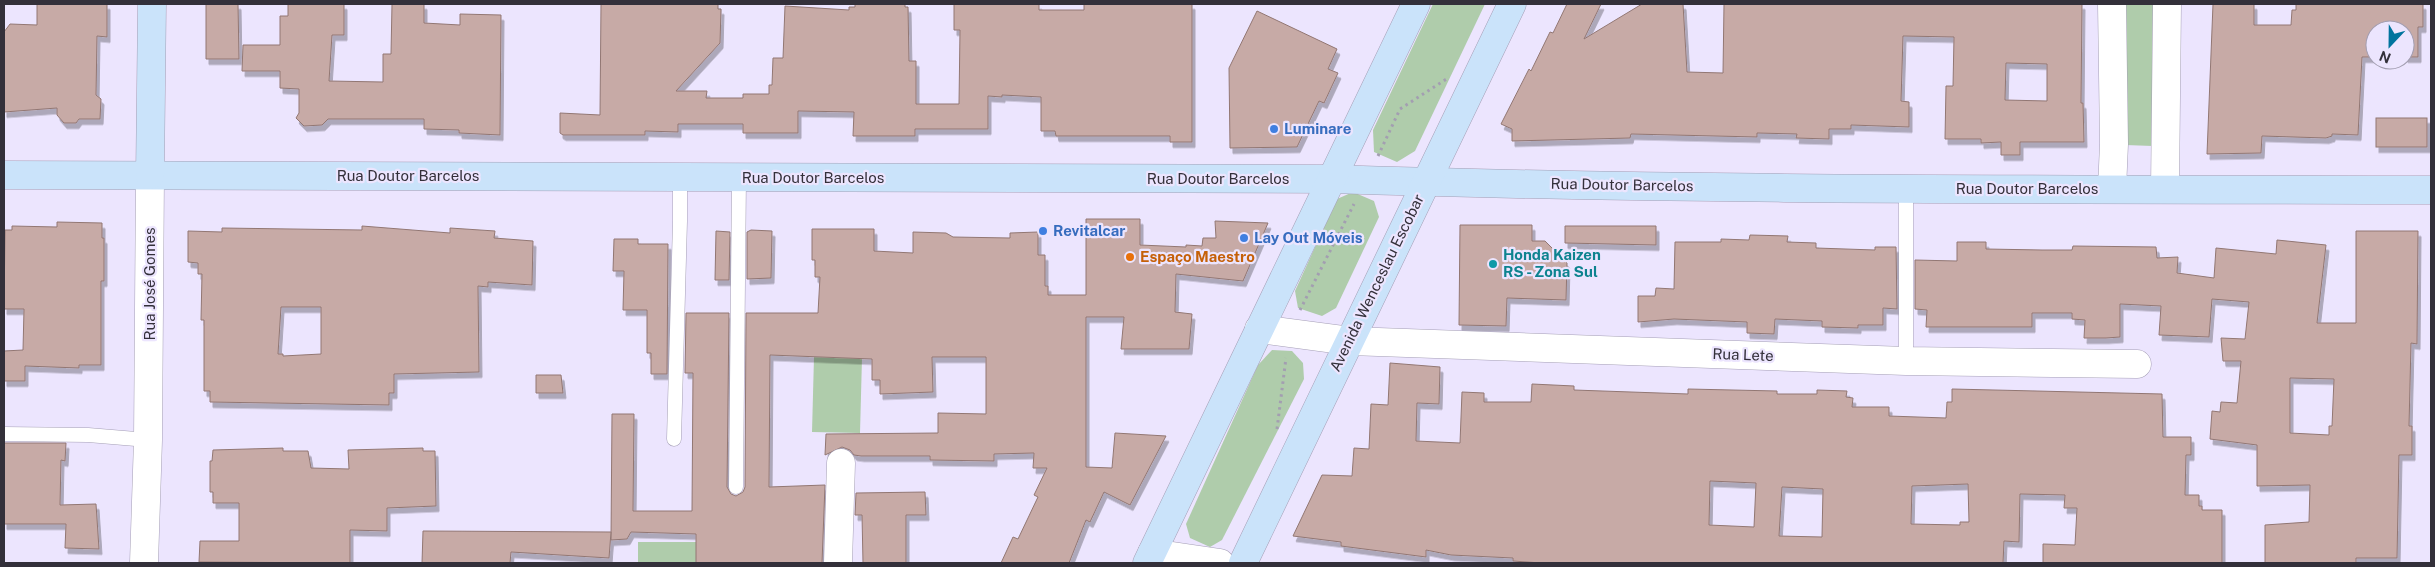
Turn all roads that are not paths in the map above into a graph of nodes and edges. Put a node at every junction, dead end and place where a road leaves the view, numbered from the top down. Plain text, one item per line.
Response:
1 (152, 4) edge
2 (1416, 4) edge
3 (1512, 4) edge
4 (2112, 4) edge
5 (2167, 4) edge
6 (4, 175) edge
7 (150, 175) junction
8 (680, 177) junction
9 (740, 177) junction
10 (1331, 179) junction
11 (1426, 183) junction
12 (1906, 188) junction
13 (2112, 189) junction
14 (2165, 189) junction
15 (2431, 190) edge
16 (1259, 329) junction
17 (1350, 341) junction
18 (1906, 361) junction
19 (2137, 364) dead end
20 (4, 434) edge
21 (674, 439) dead end
22 (148, 440) junction
23 (841, 463) dead end
24 (736, 487) dead end
25 (1149, 558) edge
26 (144, 563) edge
27 (838, 563) edge
28 (1220, 563) edge
29 (1243, 563) edge

1 - 7 street, Rua José Gomes
2 - 10 street
3 - 11 street, Avenida Wenceslau Escobar
4 - 13 street
5 - 14 street
6 - 7 street, Rua Doutor Barcelos
7 - 8 street, Rua Doutor Barcelos
7 - 22 street, Rua José Gomes
8 - 9 street, Rua Doutor Barcelos
8 - 21 lane
9 - 10 street, Rua Doutor Barcelos
9 - 24 lane
10 - 11 street, Rua Doutor Barcelos
10 - 16 street
11 - 12 street, Rua Doutor Barcelos
11 - 17 street, Avenida Wenceslau Escobar
12 - 13 street, Rua Doutor Barcelos
12 - 18 lane
13 - 14 street, Rua Doutor Barcelos
14 - 15 street, Rua Doutor Barcelos
16 - 17 street, Rua Lete
16 - 25 street
17 - 18 street, Rua Lete
17 - 29 street, Avenida Wenceslau Escobar
18 - 19 street, Rua Lete
20 - 22 lane
22 - 26 street, Rua José Gomes
23 - 27 street
25 - 28 street

